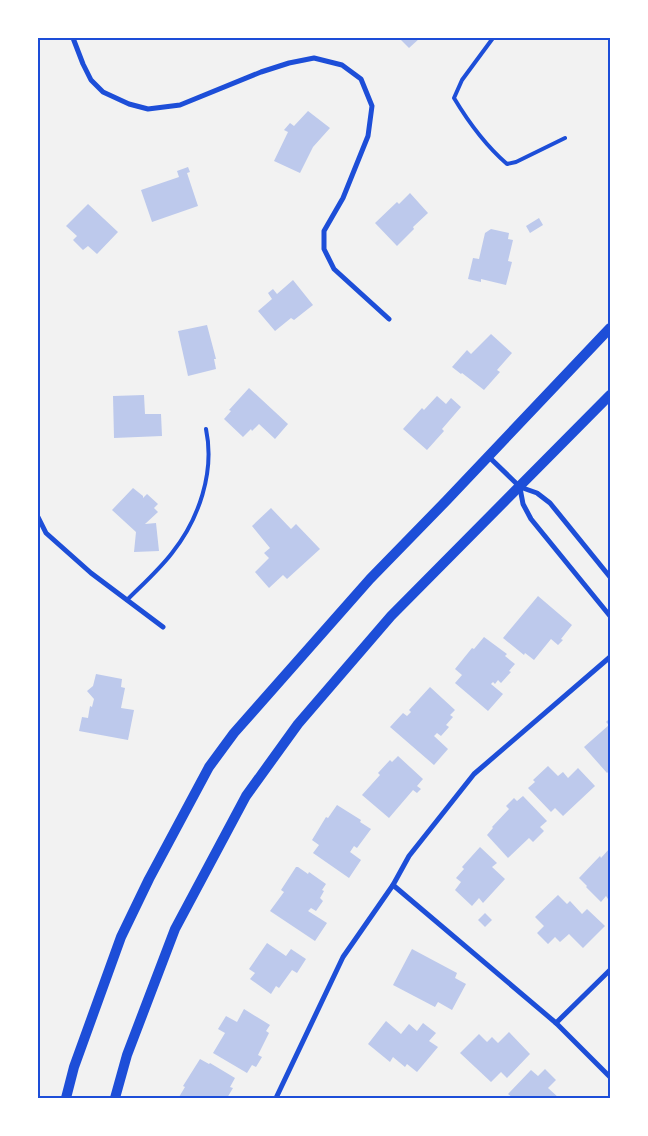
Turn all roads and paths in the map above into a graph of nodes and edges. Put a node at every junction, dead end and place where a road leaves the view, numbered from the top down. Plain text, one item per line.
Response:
1 (73, 38) edge
2 (493, 38) edge
3 (565, 138) dead end
4 (389, 320) dead end
5 (610, 328) edge
6 (610, 395) edge
7 (206, 429) dead end
8 (488, 456) junction
9 (520, 487) junction
10 (38, 517) edge
11 (610, 577) edge
12 (127, 600) junction
13 (610, 616) edge
14 (163, 627) dead end
15 (610, 657) edge
16 (393, 885) junction
17 (610, 970) edge
18 (556, 1023) junction
19 (610, 1077) edge
20 (66, 1098) edge
21 (115, 1098) edge
22 (276, 1098) edge

1 - 4 street
2 - 3 lane
5 - 8 main road
6 - 9 main road
7 - 12 lane
8 - 9 street
8 - 20 main road
9 - 11 street
9 - 13 street
9 - 21 main road
10 - 12 street
12 - 14 street
15 - 16 street
16 - 18 street
16 - 22 street
17 - 18 street
18 - 19 street

